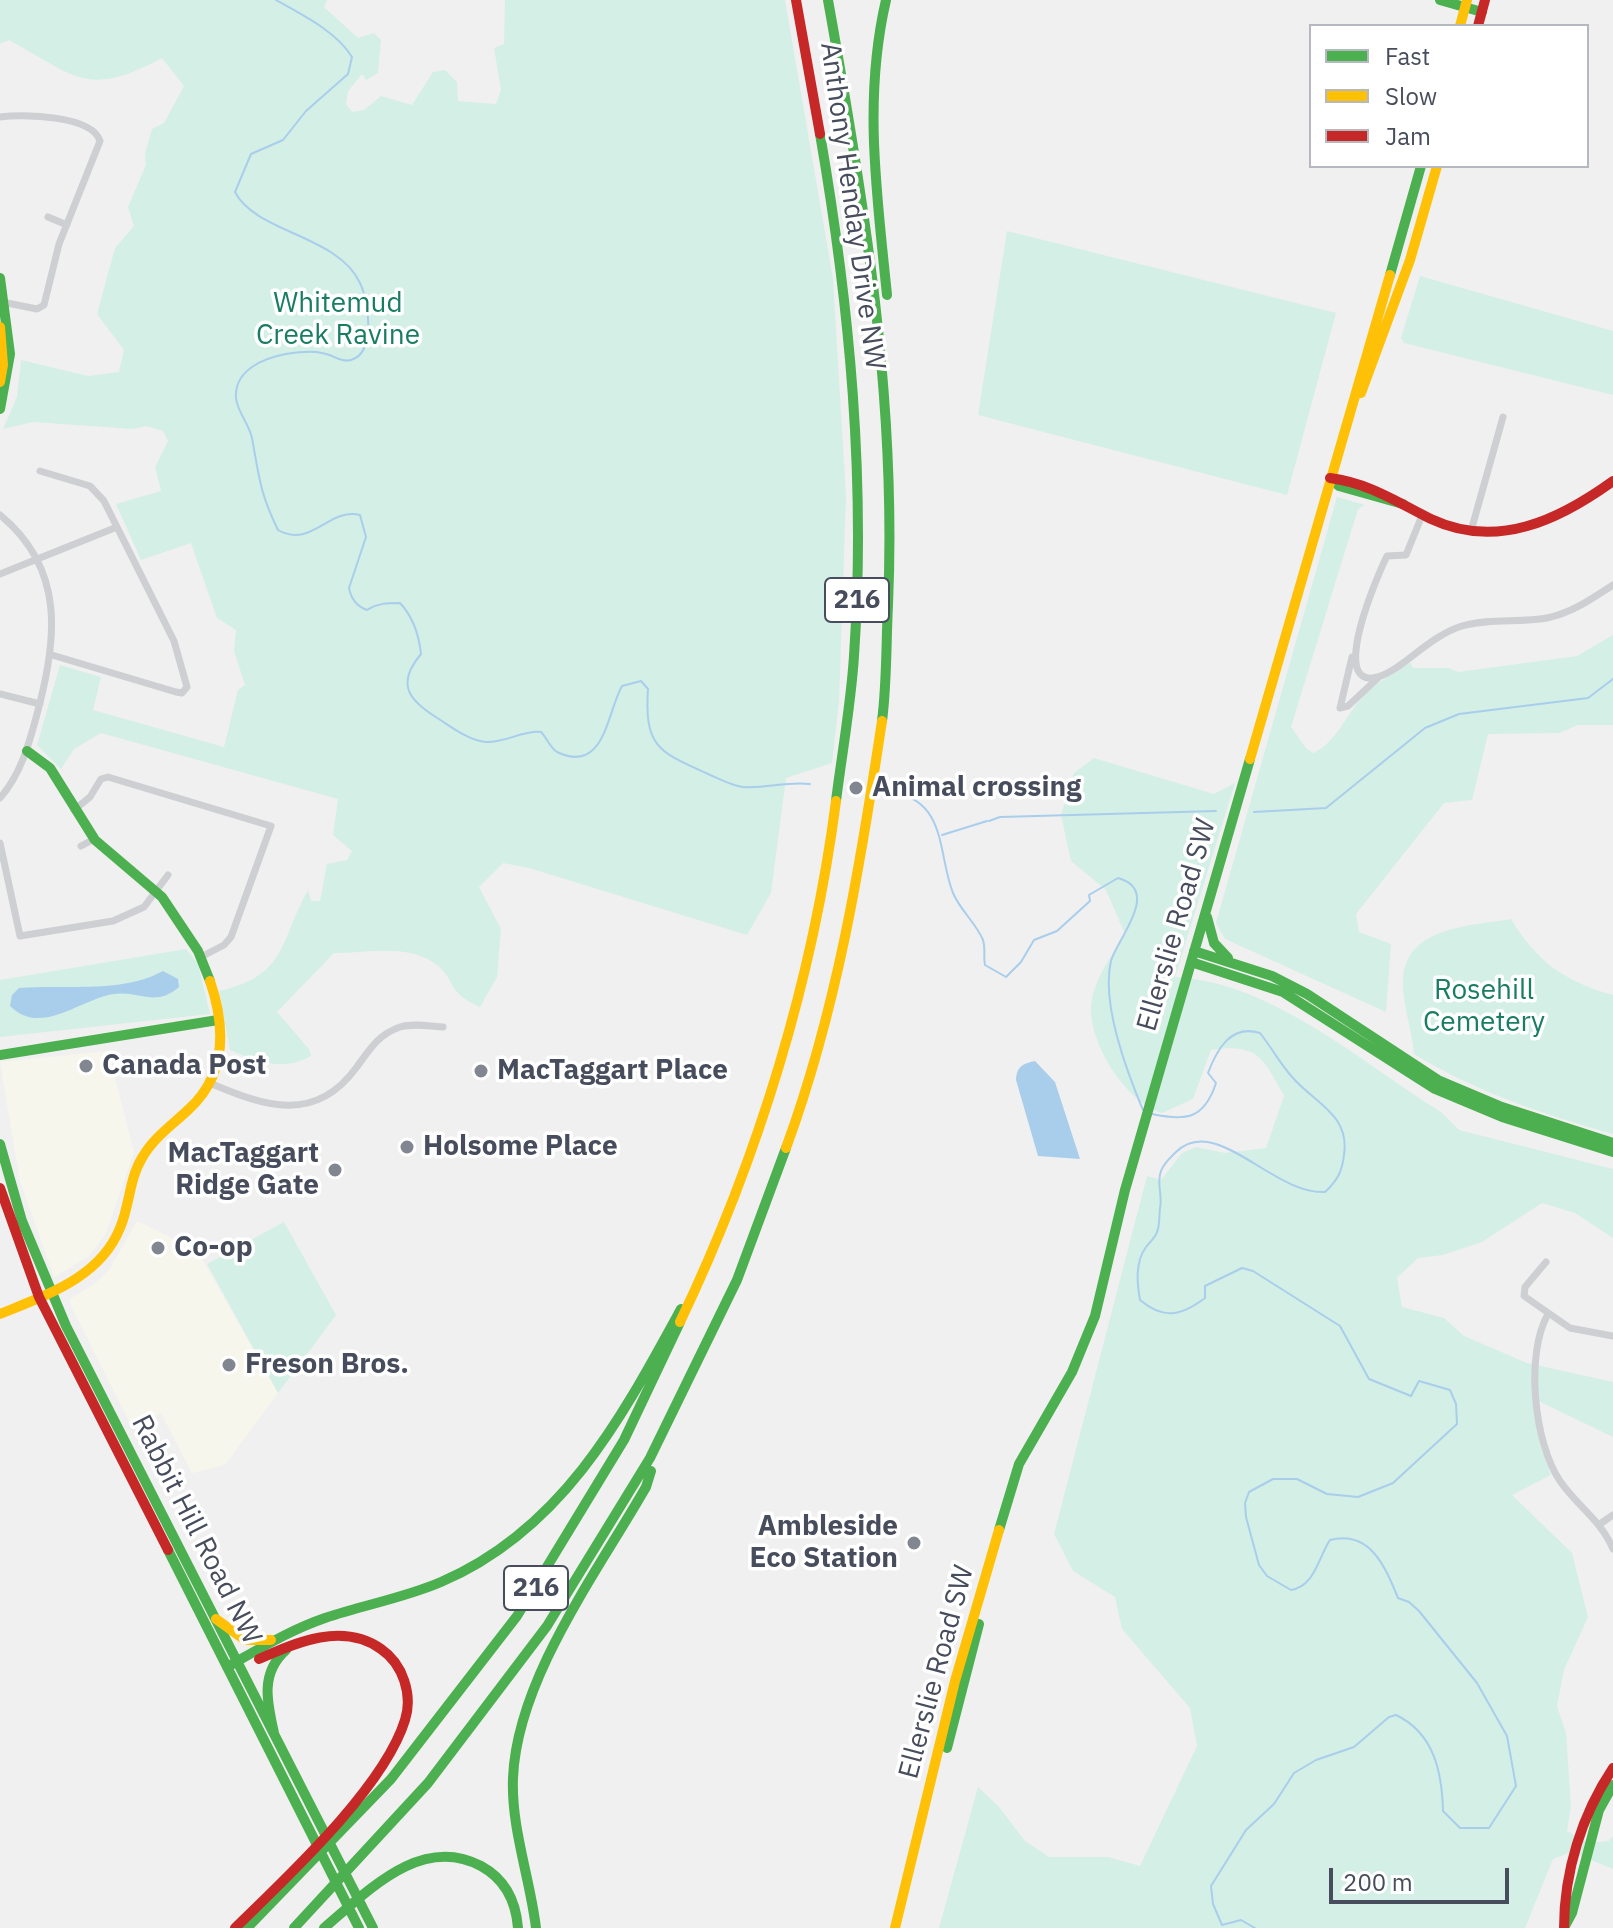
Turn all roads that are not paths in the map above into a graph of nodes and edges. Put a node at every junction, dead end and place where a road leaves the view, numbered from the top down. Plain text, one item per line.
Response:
1 (796, 0) edge
2 (828, 0) edge
3 (886, 0) edge
4 (1440, 0) edge
5 (1485, 0) edge
6 (1466, 4) edge
7 (1482, 12) junction
8 (1461, 24) edge
9 (1479, 24) edge
10 (0, 117) edge
11 (1420, 168) edge
12 (1436, 168) edge
13 (48, 217) dead end
14 (67, 225) junction
15 (0, 278) edge
16 (2, 302) edge
17 (0, 327) edge
18 (884, 363) junction
19 (0, 382) edge
20 (0, 409) edge
21 (1503, 417) dead end
22 (1346, 423) junction
23 (40, 471) dead end
24 (1330, 478) junction
25 (1612, 483) edge
26 (1423, 513) junction
27 (0, 515) edge
28 (117, 527) junction
29 (1471, 531) junction
30 (36, 560) junction
31 (0, 574) edge
32 (1613, 585) edge
33 (1354, 651) junction
34 (52, 655) junction
35 (1385, 672) junction
36 (0, 694) edge
37 (40, 704) junction
38 (27, 751) junction
39 (2, 793) edge
40 (73, 811) junction
41 (94, 839) junction
42 (0, 843) edge
43 (81, 846) dead end
44 (168, 875) dead end
45 (157, 891) junction
46 (1206, 911) junction
47 (1193, 956) junction
48 (201, 957) junction
49 (1234, 963) junction
50 (218, 1020) junction
51 (443, 1027) dead end
52 (0, 1055) edge
53 (212, 1084) junction
54 (1613, 1143) edge
55 (0, 1144) edge
56 (1613, 1152) edge
57 (0, 1188) edge
58 (739, 1190) junction
59 (1546, 1262) dead end
60 (44, 1295) junction
61 (0, 1314) edge
62 (1548, 1314) junction
63 (1613, 1336) edge
64 (1036, 1432) junction
65 (656, 1450) junction
66 (1613, 1515) edge
67 (1600, 1524) junction
68 (1613, 1549) edge
69 (216, 1619) junction
70 (279, 1639) junction
71 (292, 1645) junction
72 (233, 1667) junction
73 (274, 1733) junction
74 (1613, 1768) edge
75 (1613, 1785) edge
76 (358, 1926) edge
77 (235, 1928) edge
78 (247, 1928) edge
79 (294, 1928) edge
80 (324, 1928) edge
81 (373, 1928) edge
82 (518, 1928) edge
83 (536, 1928) edge
84 (895, 1928) edge
85 (902, 1928) edge
86 (1564, 1928) edge

1 - 58 main road, Anthony Henday Drive NW / 216
2 - 18 main road, Anthony Henday Drive NW / 216
3 - 18 main road
4 - 6 main road
5 - 7 main road
6 - 7 main road
6 - 8 main road
7 - 9 main road
10 - 14 street
11 - 22 main road, Ellerslie Road SW
12 - 22 main road, Ellerslie Road SW
13 - 14 street
14 - 16 street
15 - 16 main road
16 - 20 main road
17 - 19 main road
18 - 65 main road, Anthony Henday Drive NW / 216
21 - 29 street
22 - 24 main road, Ellerslie Road SW
23 - 28 street
24 - 26 main road
24 - 46 main road, Ellerslie Road SW
25 - 29 main road
26 - 29 main road
26 - 33 street
27 - 30 street
28 - 30 street
28 - 34 street
30 - 31 street
30 - 34 street
32 - 35 street
33 - 35 street
33 - 35 street
34 - 37 street
36 - 37 street
37 - 38 street
38 - 39 street
38 - 40 main road
40 - 41 main road
40 - 48 street
41 - 43 street
41 - 45 main road
42 - 45 street
44 - 45 street
45 - 48 main road
46 - 47 main road, Ellerslie Road SW
46 - 49 main road
47 - 49 main road
47 - 56 main road
47 - 64 main road, Ellerslie Road SW
48 - 50 main road
49 - 54 main road
50 - 52 main road
50 - 53 main road
51 - 53 street
53 - 60 main road
55 - 60 main road, Rabbit Hill Road NW
57 - 60 main road, Rabbit Hill Road NW
58 - 70 main road
58 - 78 main road, Anthony Henday Drive NW / 216
59 - 62 street
60 - 61 main road
60 - 69 main road, Rabbit Hill Road NW
60 - 72 main road, Rabbit Hill Road NW
62 - 63 street
62 - 67 street
64 - 84 main road, Ellerslie Road SW
64 - 85 main road, Ellerslie Road SW
65 - 79 main road, Anthony Henday Drive NW / 216
65 - 83 main road
66 - 67 street
67 - 68 street
69 - 70 main road
69 - 72 main road, Rabbit Hill Road NW
70 - 72 main road
71 - 72 main road
71 - 73 main road
71 - 77 main road
72 - 73 main road, Rabbit Hill Road NW
72 - 76 main road, Rabbit Hill Road NW
73 - 81 main road, Rabbit Hill Road NW
74 - 86 main road
75 - 86 main road
80 - 82 main road

